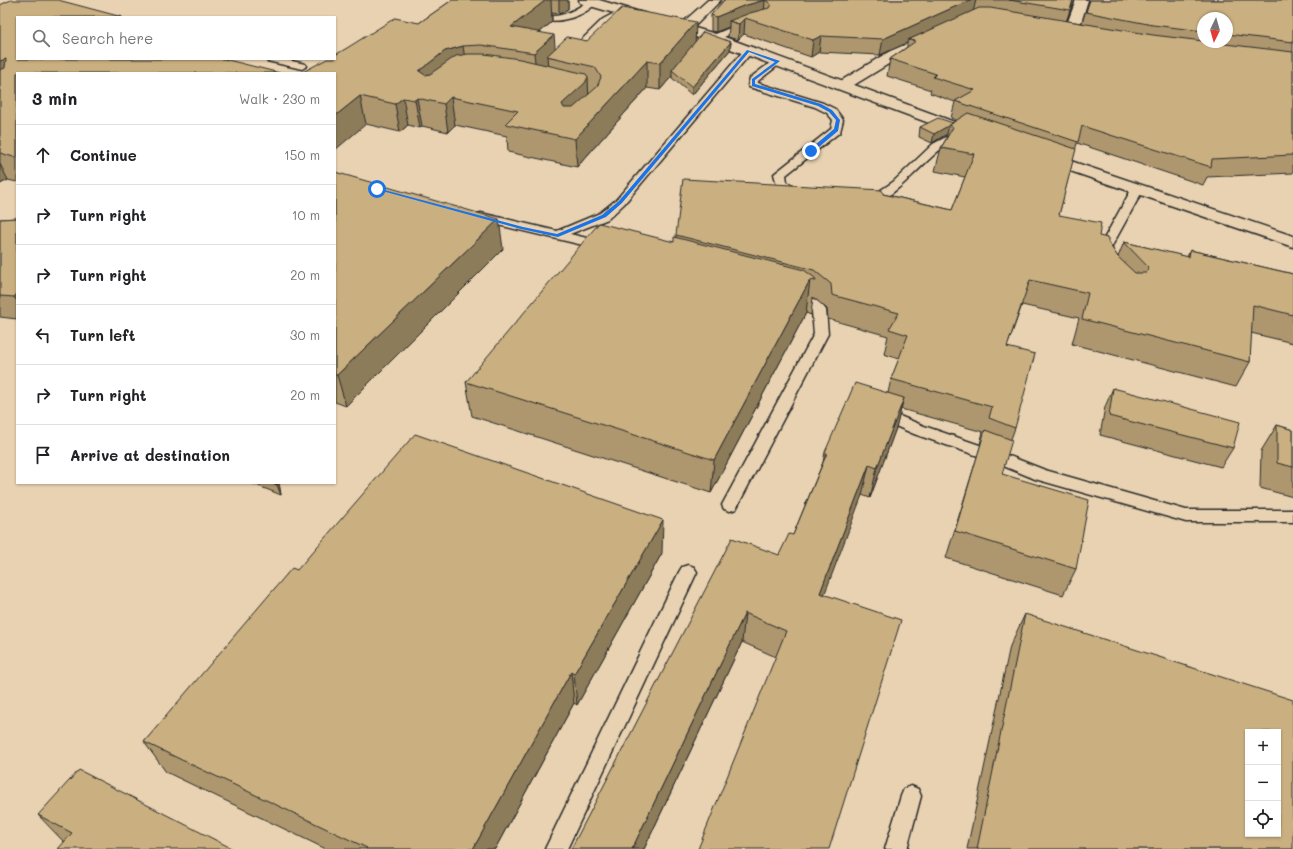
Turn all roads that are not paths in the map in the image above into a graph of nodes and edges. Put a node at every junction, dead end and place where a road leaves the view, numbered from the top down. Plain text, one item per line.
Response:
1 (715, 0) edge
2 (1082, 0) edge
3 (589, 1) edge
4 (624, 11) junction
5 (535, 16) edge
6 (758, 22) edge
7 (685, 28) junction
8 (937, 35) edge
9 (714, 38) junction
10 (1102, 38) edge
11 (748, 51) junction
12 (275, 60) edge
13 (778, 61) junction
14 (561, 63) edge
15 (302, 66) dead end
16 (844, 85) junction
17 (964, 130) junction
18 (979, 135) edge
19 (1030, 152) edge
20 (1137, 190) junction
21 (813, 200) edge
22 (857, 204) edge
23 (469, 214) edge
24 (558, 235) junction
25 (1293, 242) edge
26 (618, 250) edge
27 (1110, 272) edge
28 (783, 293) edge
29 (878, 412) edge
30 (730, 505) dead end
31 (1293, 516) edge
32 (688, 572) dead end
33 (911, 796) dead end
34 (556, 849) edge
35 (896, 849) edge

1 - 7 street
2 - 10 street
3 - 4 street
3 - 5 lane
4 - 7 street
4 - 14 lane
6 - 9 lane
7 - 9 street
8 - 16 street
9 - 11 street
11 - 13 street
11 - 24 lane
12 - 15 lane
13 - 16 street
13 - 21 lane
16 - 17 street
17 - 18 street
17 - 22 lane
19 - 20 street
20 - 25 street
20 - 27 lane
23 - 24 lane
24 - 26 lane
28 - 30 lane
29 - 31 lane
32 - 34 lane
33 - 35 lane

